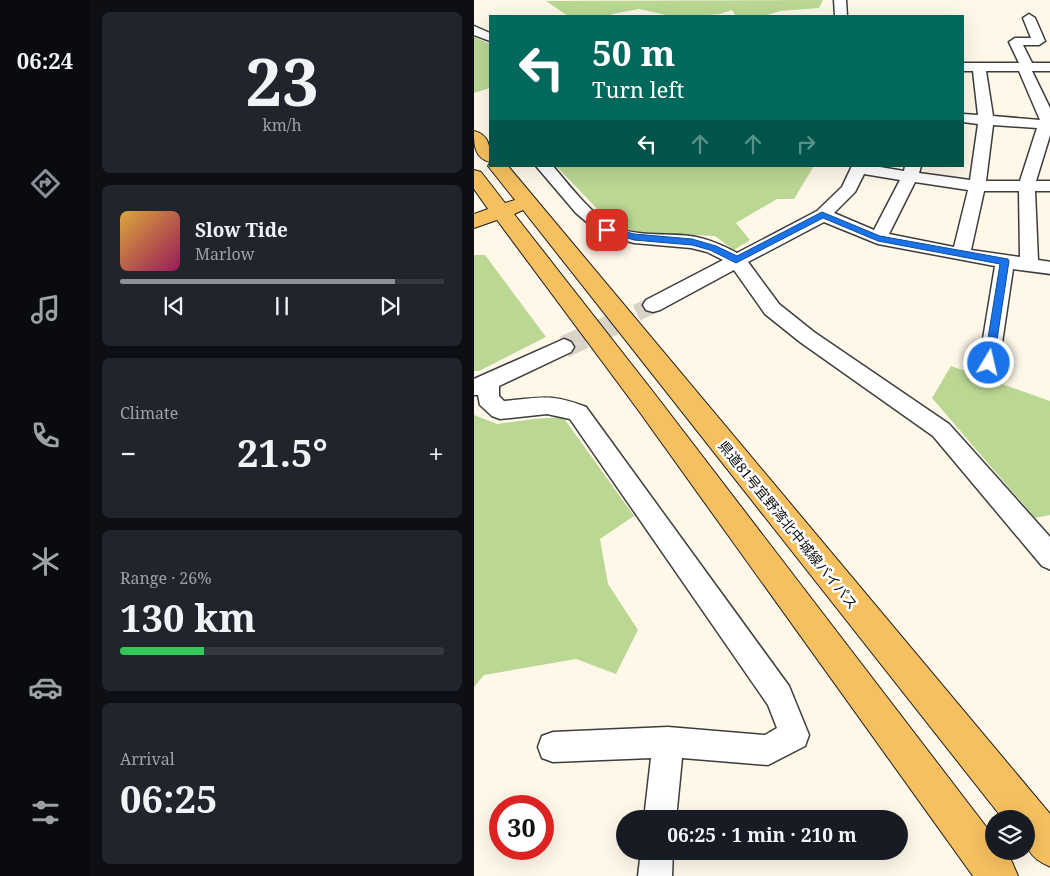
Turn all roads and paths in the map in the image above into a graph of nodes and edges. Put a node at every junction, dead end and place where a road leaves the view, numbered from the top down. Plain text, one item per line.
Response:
1 (840, 0) edge
2 (840, 15) edge
3 (1029, 18) dead end
4 (474, 30) edge
5 (489, 37) edge
6 (964, 66) edge
7 (979, 67) junction
8 (1026, 67) junction
9 (1050, 67) edge
10 (964, 118) edge
11 (986, 120) junction
12 (1049, 127) edge
13 (474, 136) edge
14 (489, 155) edge
15 (498, 167) edge
16 (545, 167) edge
17 (860, 167) edge
18 (911, 171) edge
19 (474, 176) edge
20 (977, 186) junction
21 (1027, 186) junction
22 (1050, 186) edge
23 (514, 206) junction
24 (822, 215) junction
25 (474, 221) edge
26 (878, 238) junction
27 (961, 254) junction
28 (736, 260) junction
29 (1005, 261) junction
30 (1030, 265) junction
31 (1050, 268) edge
32 (653, 305) tunnel mouth
33 (564, 348) tunnel mouth
34 (989, 363) dead end
35 (481, 385) edge
36 (1050, 558) edge
37 (668, 742) junction
38 (553, 747) dead end
39 (661, 810) edge
40 (1050, 847) edge
41 (656, 860) edge
42 (654, 876) edge
43 (998, 876) edge

1 - 2 street
3 - 8 street
4 - 5 street
6 - 7 street
7 - 8 street
7 - 11 street
8 - 9 street
8 - 12 street
10 - 11 street
11 - 12 street
11 - 20 street
12 - 21 street
13 - 14 main road
15 - 23 main road
16 - 28 street
17 - 18 street
17 - 24 street
18 - 20 street
18 - 26 street
19 - 23 main road
20 - 21 street
20 - 27 street
21 - 22 street
21 - 30 street
23 - 25 main road
23 - 40 main road, 県道81号宜野湾北中城線バイパス
23 - 43 main road
24 - 26 street
24 - 28 street
26 - 27 street
27 - 29 street
28 - 32 street
28 - 36 street
29 - 30 street
29 - 34 street
30 - 31 street
33 - 35 street
35 - 37 street
37 - 38 street
37 - 39 street
41 - 42 street

